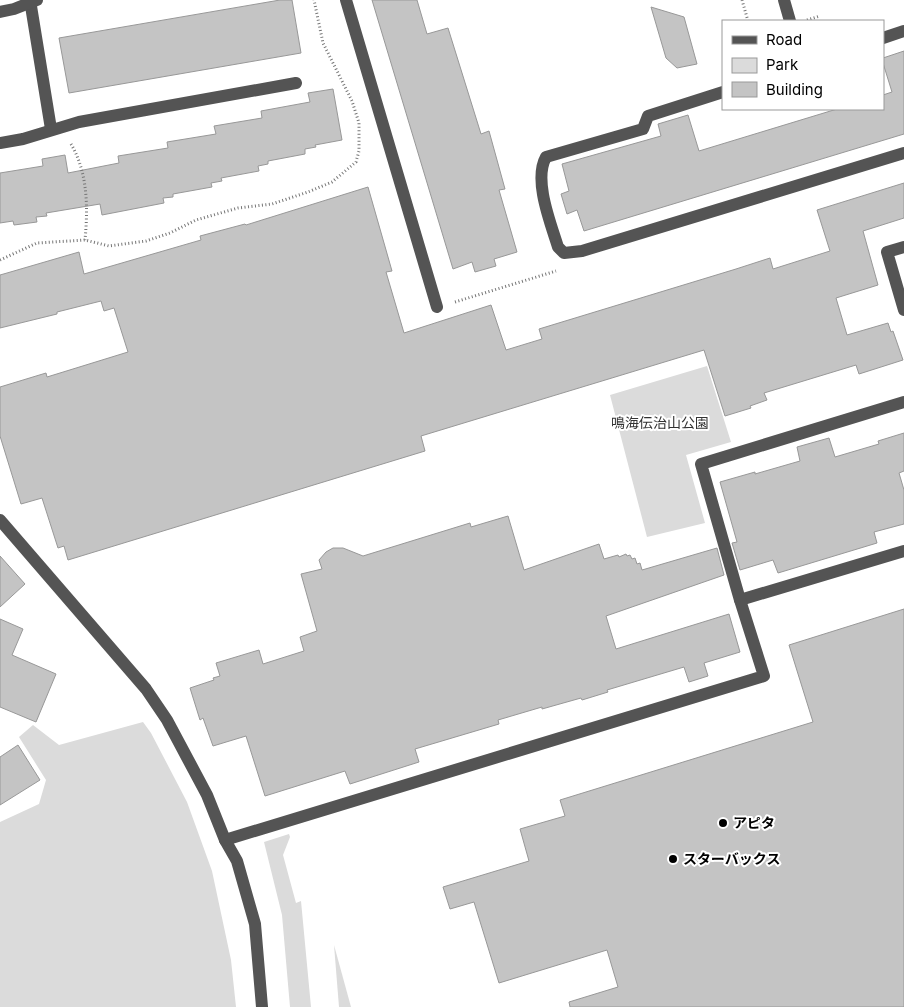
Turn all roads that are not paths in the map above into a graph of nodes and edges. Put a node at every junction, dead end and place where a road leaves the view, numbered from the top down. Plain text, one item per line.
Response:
1 (346, 0) edge
2 (784, 0) edge
3 (32, 1) edge
4 (0, 12) edge
5 (790, 20) edge
6 (904, 31) edge
7 (884, 38) edge
8 (296, 83) dead end
9 (722, 92) edge
10 (51, 129) junction
11 (0, 143) edge
12 (904, 153) edge
13 (904, 247) edge
14 (437, 307) road end
15 (904, 310) edge
16 (904, 402) edge
17 (0, 520) edge
18 (904, 551) edge
19 (740, 600) junction
20 (225, 840) junction
21 (262, 1007) edge

1 - 14 street
2 - 5 street
3 - 4 street
3 - 10 street
6 - 7 street
8 - 10 street
9 - 12 street
10 - 11 street
13 - 15 street
16 - 19 street
17 - 20 street
18 - 19 street
19 - 20 street
20 - 21 street

